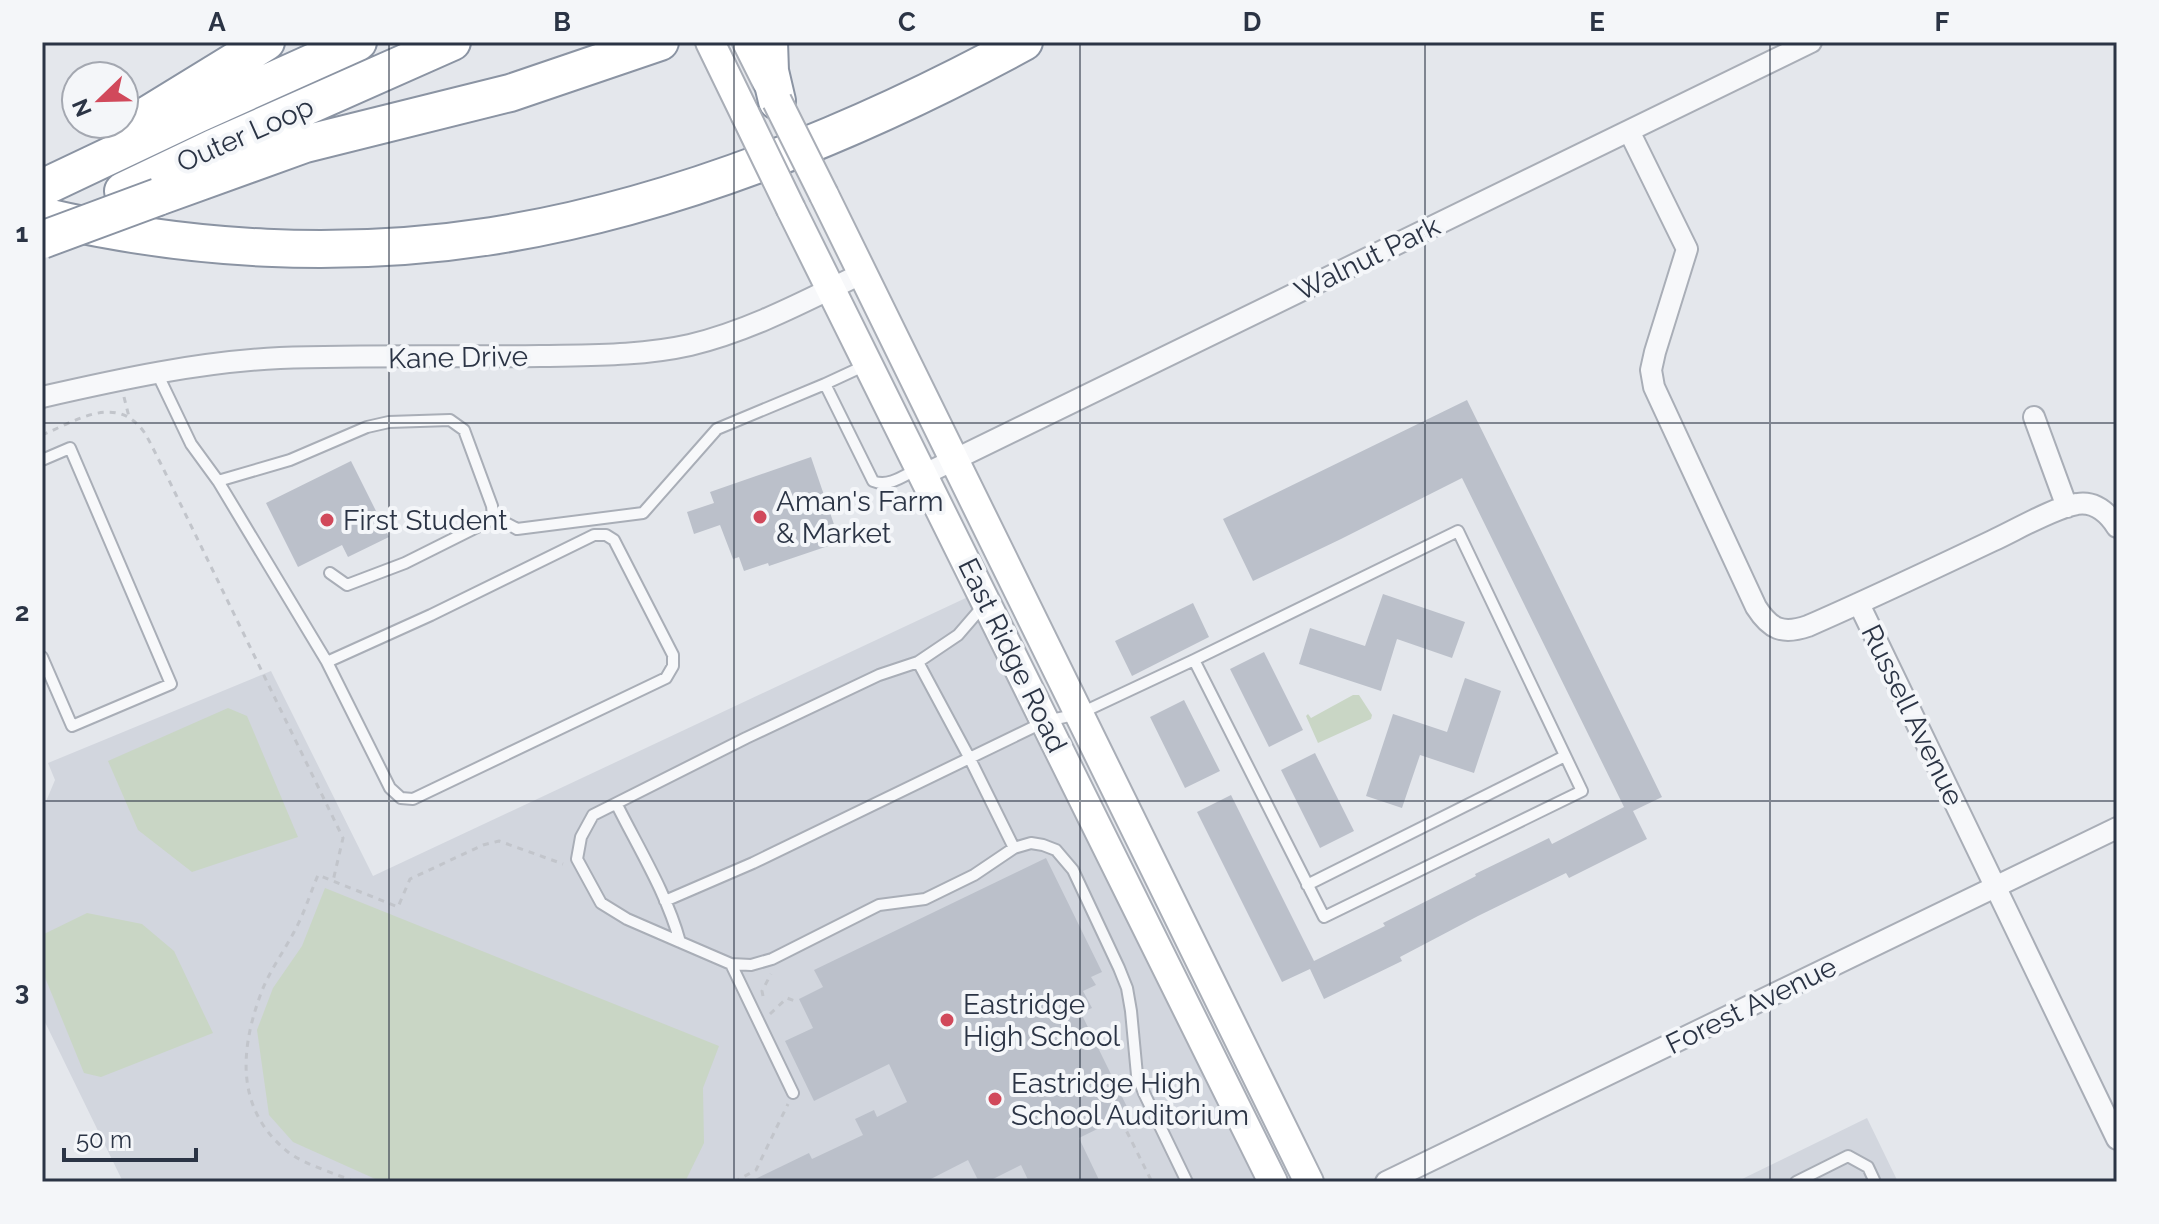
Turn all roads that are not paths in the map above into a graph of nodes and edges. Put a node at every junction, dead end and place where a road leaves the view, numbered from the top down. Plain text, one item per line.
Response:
1 (266, 42) edge
2 (358, 42) edge
3 (452, 42) edge
4 (660, 42) edge
5 (710, 42) edge
6 (747, 42) edge
7 (769, 42) edge
8 (1024, 42) edge
9 (1811, 42) edge
10 (761, 108) junction
11 (1629, 131) junction
12 (52, 179) edge
13 (42, 216) edge
14 (42, 237) edge
15 (863, 273) junction
16 (830, 289) junction
17 (868, 364) junction
18 (157, 373) junction
19 (825, 384) junction
20 (42, 397) edge
21 (2034, 417) dead end
22 (42, 460) edge
23 (954, 460) junction
24 (921, 471) junction
25 (218, 481) junction
26 (2067, 507) junction
27 (493, 516) junction
28 (2117, 527) edge
29 (330, 573) dead end
30 (986, 600) junction
31 (1859, 604) junction
32 (42, 657) edge
33 (1194, 660) junction
34 (327, 662) junction
35 (918, 662) junction
36 (1079, 714) junction
37 (1046, 721) junction
38 (1565, 756) junction
39 (969, 757) junction
40 (617, 805) junction
41 (2117, 828) edge
42 (1014, 848) junction
43 (1307, 885) junction
44 (1995, 886) junction
45 (665, 901) junction
46 (680, 942) junction
47 (731, 964) junction
48 (793, 1093) road end
49 (2117, 1139) edge
50 (1187, 1182) edge
51 (1273, 1182) edge
52 (1309, 1182) edge
53 (1386, 1182) edge
54 (1796, 1182) edge
55 (1875, 1182) edge

1 - 12 highway
2 - 12 highway, Outer Loop
3 - 14 highway, Outer Loop
4 - 14 highway, bridge
5 - 10 main road, East Ridge Road
6 - 10 main road, East Ridge Road
7 - 10 highway
8 - 13 highway
9 - 11 street, Walnut Park
10 - 15 main road, East Ridge Road, bridge
10 - 16 main road, East Ridge Road, bridge
11 - 23 street, Walnut Park
11 - 31 street, Russell Avenue
15 - 16 street, Kane Drive
15 - 23 main road, East Ridge Road
16 - 17 main road, East Ridge Road
16 - 18 street, Kane Drive
17 - 19 lane
17 - 24 main road, East Ridge Road
18 - 20 street, Kane Drive
18 - 25 lane
19 - 24 lane
19 - 27 lane
21 - 26 street
22 - 32 lane
23 - 24 street, Walnut Park
23 - 36 main road, East Ridge Road
24 - 30 main road, East Ridge Road
25 - 27 lane
25 - 34 lane
26 - 28 street
26 - 31 street
27 - 29 lane
30 - 35 lane
30 - 37 main road, East Ridge Road
31 - 44 street, Russell Avenue
33 - 36 lane
33 - 38 lane
33 - 43 lane
34 - 34 lane
35 - 39 lane
35 - 40 lane
36 - 37 lane
36 - 52 main road, East Ridge Road
37 - 39 lane
37 - 51 main road, East Ridge Road
38 - 43 lane
38 - 43 lane
39 - 42 lane
39 - 45 lane
40 - 45 lane
40 - 46 lane
41 - 44 street, Forest Avenue
42 - 47 lane
42 - 50 lane
44 - 49 street, Russell Avenue
44 - 53 street, Forest Avenue
45 - 46 lane
46 - 47 lane
47 - 48 lane
54 - 55 lane

